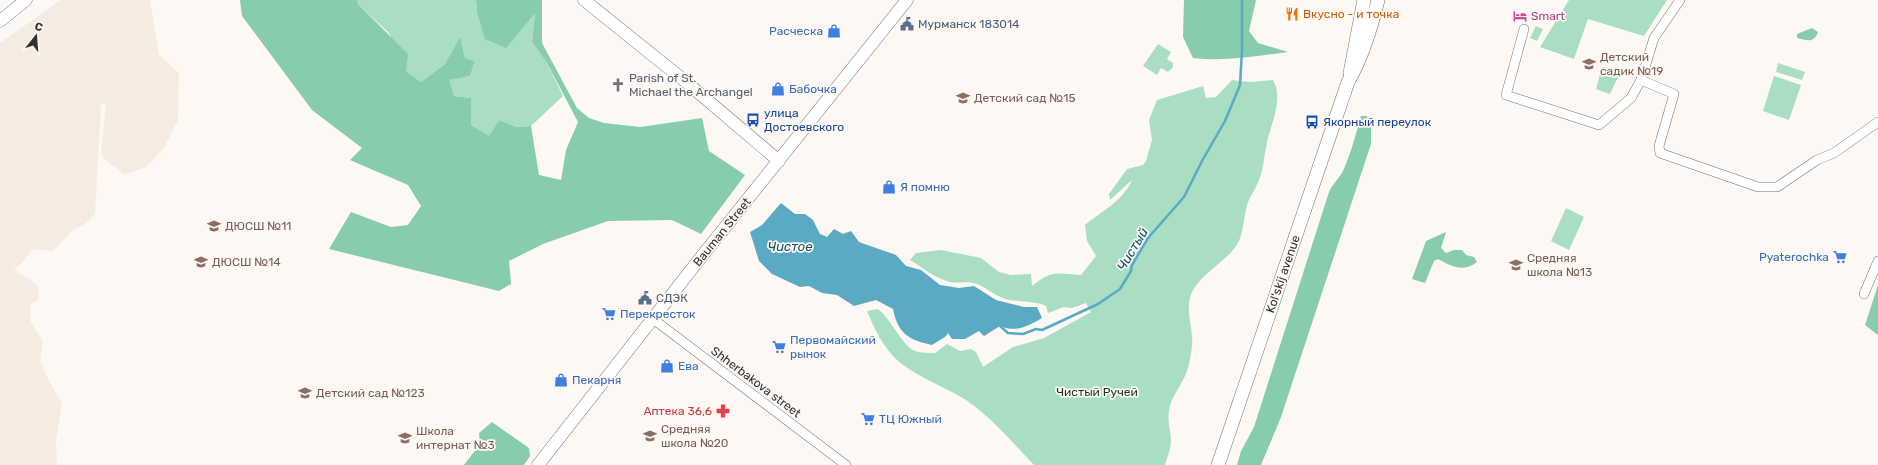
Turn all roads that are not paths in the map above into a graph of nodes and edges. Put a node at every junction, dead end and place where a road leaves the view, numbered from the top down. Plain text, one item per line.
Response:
1 (26, 0) edge
2 (584, 0) edge
3 (907, 0) edge
4 (1364, 0) edge
5 (1378, 0) edge
6 (1680, 0) edge
7 (0, 21) edge
8 (1366, 21) junction
9 (1524, 29) dead end
10 (1641, 80) junction
11 (1878, 122) edge
12 (779, 161) junction
13 (1878, 260) edge
14 (1864, 294) dead end
15 (653, 319) junction
16 (538, 465) edge
17 (846, 465) edge
18 (1218, 465) edge

1 - 7 street
2 - 12 street
3 - 12 street, Bauman Street
4 - 8 main road, Kol'skij avenue
5 - 8 main road, Kol'skij avenue
6 - 10 street
8 - 18 main road, Kol'skij avenue
9 - 10 street
10 - 11 street
12 - 15 street, Bauman Street
13 - 14 street
15 - 16 street, Bauman Street
15 - 17 street, Shherbakova street

